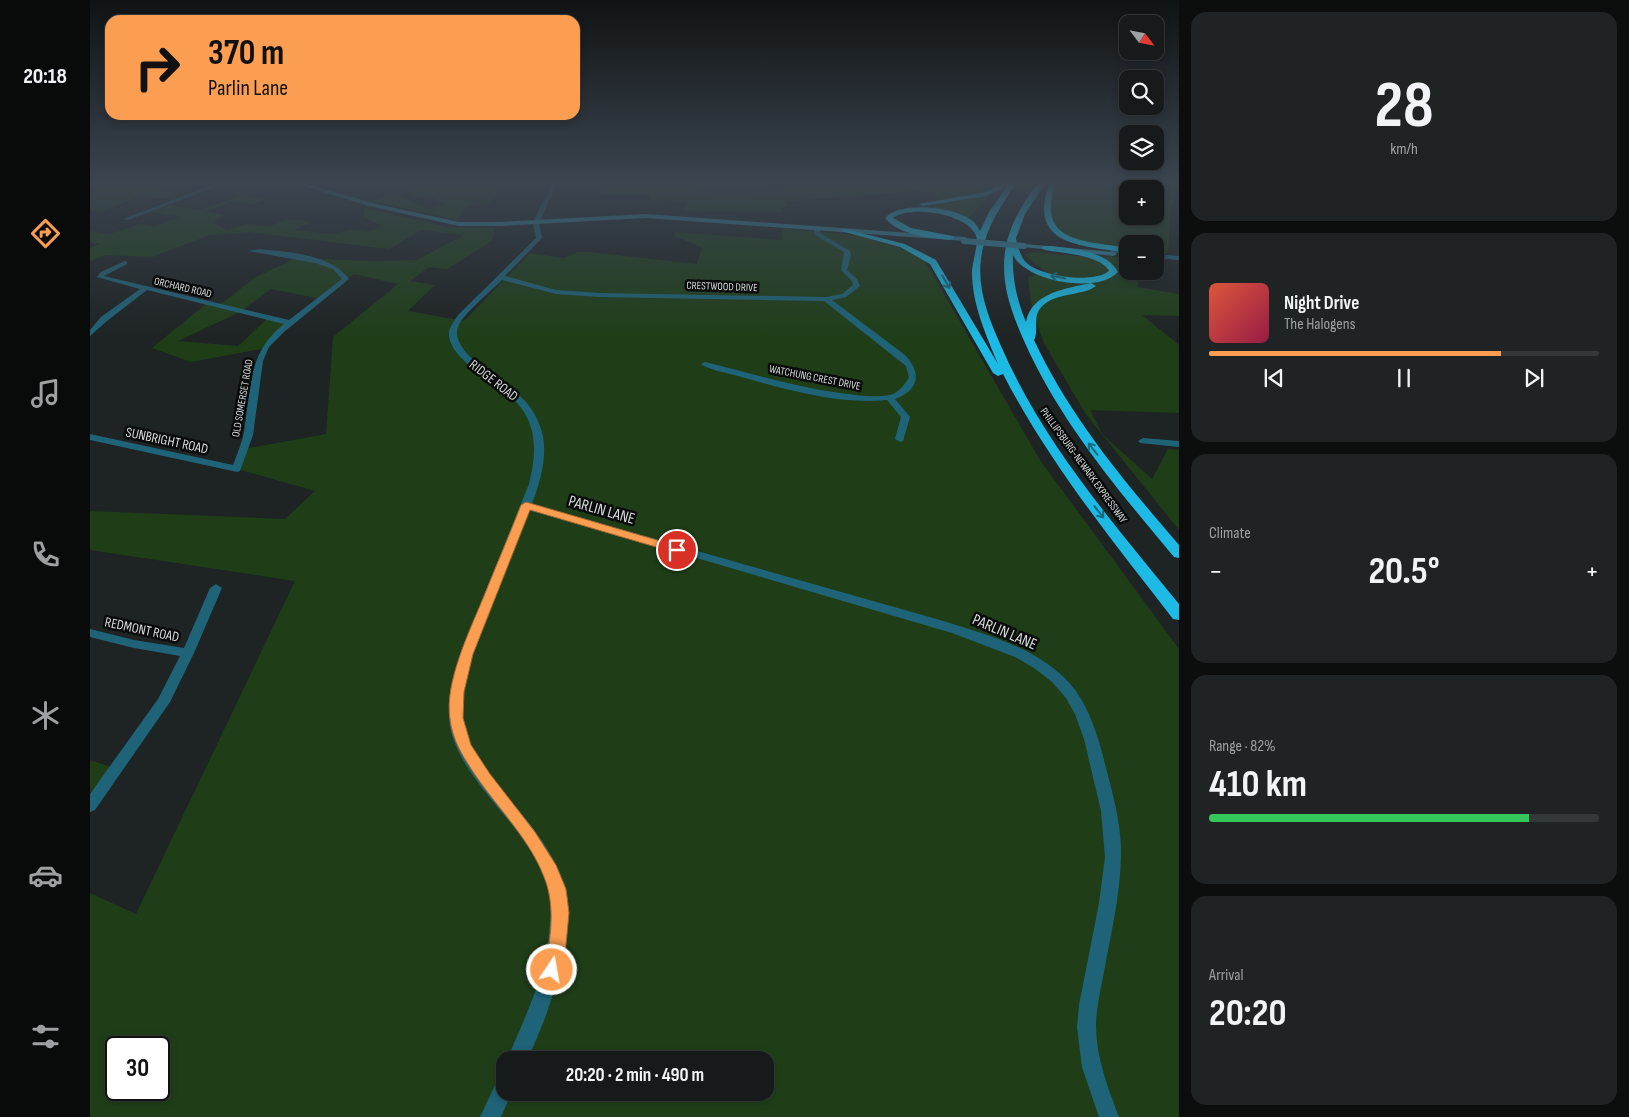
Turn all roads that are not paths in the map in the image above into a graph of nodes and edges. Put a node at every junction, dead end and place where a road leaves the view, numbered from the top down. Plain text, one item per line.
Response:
1 (538, 233) edge
2 (817, 233) edge
3 (854, 233) edge
4 (907, 233) edge
5 (908, 233) edge
6 (928, 233) edge
7 (977, 233) edge
8 (983, 233) edge
9 (1014, 233) edge
10 (1059, 233) edge
11 (950, 238) junction
12 (981, 239) junction
13 (964, 240) junction
14 (1012, 240) junction
15 (1024, 245) junction
16 (1045, 248) junction
17 (251, 251) dead end
18 (1119, 253) edge
19 (1119, 254) edge
20 (1119, 254) edge
21 (1164, 257) edge
22 (1179, 258) edge
23 (125, 263) dead end
24 (500, 277) junction
25 (1119, 278) edge
26 (146, 288) junction
27 (826, 299) junction
28 (290, 323) junction
29 (90, 334) edge
30 (1030, 345) junction
31 (705, 364) dead end
32 (890, 398) junction
33 (90, 437) edge
34 (900, 439) dead end
35 (1142, 441) dead end
36 (1179, 444) edge
37 (237, 469) joint
38 (1085, 494) junction
39 (526, 505) junction
40 (1179, 554) edge
41 (216, 588) dead end
42 (1179, 615) edge
43 (90, 633) edge
44 (188, 653) junction
45 (90, 806) edge
46 (522, 1051) edge
47 (498, 1101) edge
48 (490, 1117) edge
49 (1108, 1117) edge

1 - 24 street, RIDGE ROAD
2 - 27 street, CRESTWOOD DRIVE
3 -> 38 highway
4 - 13 main road
5 - 11 main road
6 - 11 highway
7 - 12 highway
8 - 12 highway, PHILLIPSBURG-NEWARK EXPRESSWAY
9 - 14 highway, PHILLIPSBURG-NEWARK EXPRESSWAY
10 - 18 highway
11 - 13 main road
12 - 38 highway, PHILLIPSBURG-NEWARK EXPRESSWAY
13 - 15 main road, bridge
16 -> 14 highway
14 - 30 highway, PHILLIPSBURG-NEWARK EXPRESSWAY
15 - 16 main road
15 - 19 main road
16 - 20 main road
17 - 28 street, OLD SOMERSET ROAD
21 - 22 street
23 - 26 street, ORCHARD ROAD
24 - 27 street, CRESTWOOD DRIVE
24 - 39 street, RIDGE ROAD
25 - 30 highway
26 - 28 street, ORCHARD ROAD
26 - 29 street
27 - 32 street
28 - 37 street, OLD SOMERSET ROAD
40 -> 30 highway, PHILLIPSBURG-NEWARK EXPRESSWAY
31 - 32 street, WATCHUNG CREST DRIVE
32 - 34 street
33 - 37 street, SUNBRIGHT ROAD
35 - 36 street
38 -> 42 highway, PHILLIPSBURG-NEWARK EXPRESSWAY
39 - 46 street, RIDGE ROAD
39 - 49 street, PARLIN LANE
41 - 44 street
43 - 44 street, REDMONT ROAD
44 - 45 street
47 - 48 street

